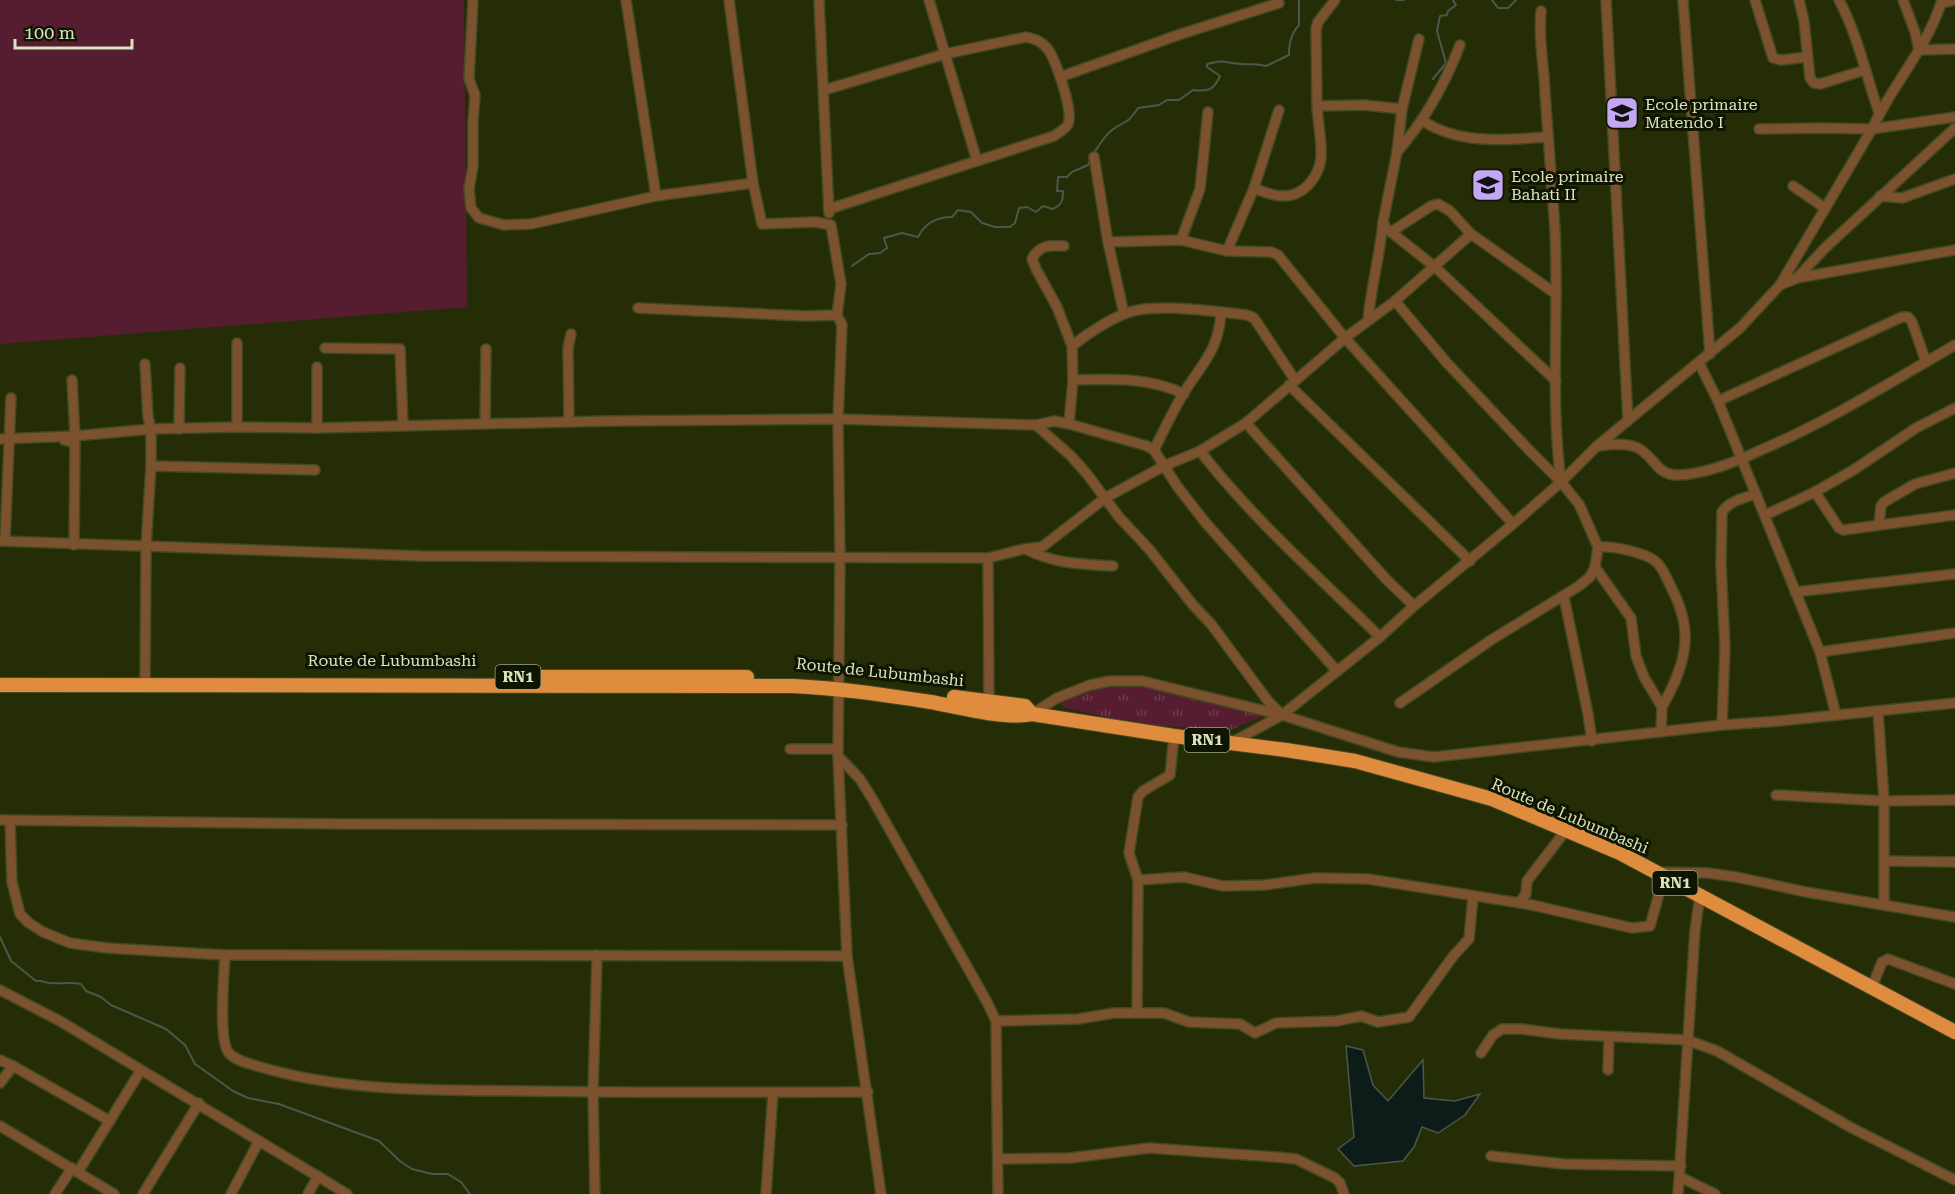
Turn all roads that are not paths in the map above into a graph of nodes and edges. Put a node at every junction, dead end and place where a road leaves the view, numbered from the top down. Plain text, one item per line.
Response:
1 (473, 0) edge
2 (626, 0) edge
3 (729, 0) edge
4 (819, 0) edge
5 (929, 0) edge
6 (1335, 0) edge
7 (1606, 0) edge
8 (1683, 0) edge
9 (1755, 0) edge
10 (1799, 0) edge
11 (1839, 0) edge
12 (1903, 0) edge
13 (1955, 0) edge
14 (1942, 1) edge
15 (1279, 3) dead end
16 (1541, 10) dead end
17 (1419, 39) dead end
18 (1460, 45) dead end
19 (1955, 49) edge
20 (1919, 50) junction
21 (945, 54) junction
22 (1807, 57) junction
23 (1865, 69) junction
24 (1060, 77) junction
25 (824, 90) junction
26 (1317, 106) junction
27 (1402, 109) junction
28 (1279, 110) dead end
29 (1208, 112) dead end
30 (1879, 113) junction
31 (1955, 117) edge
32 (1423, 121) junction
33 (1955, 128) edge
34 (1759, 129) dead end
35 (1872, 129) junction
36 (1547, 137) junction
37 (1397, 152) junction
38 (1094, 157) dead end
39 (977, 161) junction
40 (1955, 179) edge
41 (753, 183) junction
42 (1793, 186) dead end
43 (1254, 188) junction
44 (656, 196) junction
45 (1880, 196) junction
46 (1825, 208) junction
47 (828, 210) junction
48 (1383, 222) junction
49 (831, 225) junction
50 (1391, 232) junction
51 (1471, 234) junction
52 (1181, 240) junction
53 (1108, 242) junction
54 (1064, 246) dead end
55 (1955, 250) edge
56 (1227, 251) junction
57 (1435, 267) junction
58 (1797, 278) junction
59 (1780, 285) junction
60 (1556, 294) junction
61 (1395, 301) junction
62 (638, 308) dead end
63 (1221, 313) junction
64 (1124, 314) junction
65 (837, 315) junction
66 (1368, 320) junction
67 (571, 334) dead end
68 (1345, 338) junction
69 (237, 343) dead end
70 (1955, 345) edge
71 (1072, 346) junction
72 (325, 348) dead end
73 (486, 349) dead end
74 (1710, 354) junction
75 (1926, 362) junction
76 (1699, 363) junction
77 (145, 364) dead end
78 (317, 367) dead end
79 (180, 368) dead end
80 (72, 380) dead end
81 (1074, 380) junction
82 (1556, 381) junction
83 (1292, 383) junction
84 (1184, 394) junction
85 (11, 398) dead end
86 (1718, 401) junction
87 (1955, 408) edge
88 (838, 419) junction
89 (1628, 421) junction
90 (569, 422) junction
91 (1246, 423) junction
92 (484, 424) junction
93 (1036, 424) junction
94 (1068, 424) junction
95 (403, 426) junction
96 (237, 427) junction
97 (317, 428) junction
98 (151, 429) junction
99 (179, 429) junction
100 (63, 436) junction
101 (75, 436) junction
102 (5, 439) edge
103 (1597, 446) junction
104 (1154, 450) junction
105 (1200, 451) junction
106 (1741, 459) junction
107 (151, 466) junction
108 (1164, 466) junction
109 (315, 470) dead end
110 (1955, 473) edge
111 (1561, 482) junction
112 (1815, 492) junction
113 (1756, 494) junction
114 (1105, 498) junction
115 (1764, 514) junction
116 (1955, 515) edge
117 (1513, 524) junction
118 (1879, 524) junction
119 (2, 541) edge
120 (74, 545) junction
121 (146, 547) junction
122 (1598, 547) junction
123 (1024, 549) junction
124 (840, 557) junction
125 (988, 558) junction
126 (1470, 561) junction
127 (1113, 566) dead end
128 (1594, 567) junction
129 (1955, 574) edge
130 (1794, 592) junction
131 (1564, 597) junction
132 (1414, 606) junction
133 (1955, 633) edge
134 (1380, 637) junction
135 (1820, 652) junction
136 (1337, 671) junction
137 (0, 677) edge
138 (145, 681) junction
139 (0, 685) edge
140 (838, 685) junction
141 (989, 702) junction
142 (1401, 703) dead end
143 (1955, 703) edge
144 (1662, 707) junction
145 (1878, 711) junction
146 (1032, 714) junction
147 (1282, 715) junction
148 (1836, 715) junction
149 (1722, 725) junction
150 (1661, 732) junction
151 (1173, 736) junction
152 (1592, 741) junction
153 (1232, 743) junction
154 (790, 749) dead end
155 (838, 753) junction
156 (1776, 795) dead end
157 (1955, 800) edge
158 (1884, 801) junction
159 (5, 820) edge
160 (842, 825) junction
161 (1566, 830) junction
162 (1885, 861) junction
163 (1955, 862) edge
164 (1659, 874) junction
165 (1138, 880) junction
166 (1473, 896) junction
167 (1700, 896) junction
168 (1519, 903) junction
169 (1884, 904) junction
170 (1955, 917) edge
171 (225, 955) junction
172 (597, 956) junction
173 (848, 956) junction
174 (1955, 984) edge
175 (1872, 987) junction
176 (0, 990) edge
177 (1137, 1013) junction
178 (996, 1021) junction
179 (1955, 1032) edge
180 (1609, 1037) junction
181 (1687, 1040) junction
182 (1481, 1053) dead end
183 (0, 1060) edge
184 (13, 1066) junction
185 (141, 1070) junction
186 (1608, 1070) dead end
187 (0, 1083) edge
188 (594, 1092) junction
189 (773, 1092) junction
190 (868, 1092) junction
191 (199, 1103) junction
192 (110, 1121) junction
193 (0, 1126) edge
194 (259, 1141) junction
195 (1491, 1156) dead end
196 (998, 1159) junction
197 (1681, 1166) junction
198 (75, 1170) junction
199 (318, 1176) junction
200 (1680, 1177) junction
201 (1955, 1180) edge
202 (55, 1194) edge
203 (114, 1194) edge
204 (143, 1194) edge
205 (231, 1194) edge
206 (308, 1194) edge
207 (347, 1194) edge
208 (595, 1194) edge
209 (766, 1194) edge
210 (881, 1194) edge
211 (998, 1194) edge
212 (1344, 1194) edge
213 (1678, 1194) edge
214 (1715, 1194) edge

1 - 44 street
2 - 44 street
3 - 41 street
4 - 25 street
5 - 21 street
6 - 26 street
7 - 89 street
8 - 74 street
9 - 22 street
10 - 22 street
11 - 23 street
12 - 20 street
13 - 14 street
14 - 20 street
15 - 24 street
16 - 36 street
17 - 27 street
18 - 32 street
19 - 20 street
20 - 30 street
21 - 24 street
21 - 25 street
21 - 39 street
22 - 23 street
23 - 30 street
24 - 39 street
25 - 47 street
26 - 27 street
26 - 43 street
27 - 37 street
28 - 43 street
29 - 52 street
30 - 35 street
31 - 35 street
32 - 36 street
32 - 37 street
33 - 45 street
34 - 35 street
35 - 46 street
36 - 60 street
37 - 48 street
38 - 53 street
39 - 47 street
40 - 45 street
41 - 44 street
41 - 49 street
42 - 46 street
43 - 56 street
45 - 58 street
46 - 59 street
47 - 49 street
48 - 50 street
48 - 66 street
49 - 65 street
50 - 51 street
50 - 57 street
51 - 57 street
51 - 60 street
52 - 53 street
52 - 56 street
53 - 64 street
54 - 71 street
55 - 58 street
56 - 68 street
57 - 61 street
57 - 82 street
58 - 59 street
59 - 74 street
60 - 82 street
61 - 66 street
61 - 111 street
62 - 65 street
63 - 64 street
63 - 83 street
63 - 84 street
64 - 71 street
65 - 88 street
66 - 68 street
67 - 90 street
68 - 83 street
68 - 117 street
69 - 96 street
70 - 75 street
71 - 81 street
72 - 95 street
73 - 92 street
74 - 76 street
75 - 86 street
75 - 106 street
76 - 86 street
76 - 89 street
77 - 98 street
78 - 97 street
79 - 99 street
80 - 101 street
81 - 84 street
81 - 94 street
82 - 111 street
83 - 91 street
83 - 126 street
84 - 104 street
85 - 102 street
86 - 106 street
87 - 112 street
88 - 90 street
88 - 93 street
88 - 124 street
89 - 103 street
90 - 92 street
91 - 105 street
91 - 132 street
92 - 95 street
93 - 94 street
93 - 114 street
94 - 104 street
95 - 97 street
96 - 97 street
96 - 99 street
98 - 99 street
98 - 101 street
98 - 107 street
100 - 101 street
100 - 102 street
100 - 120 street
102 - 119 street
103 - 106 street
103 - 111 street
104 - 108 street
105 - 108 street
105 - 134 street
106 - 113 street
107 - 109 street
107 - 121 street
108 - 114 street
108 - 136 street
110 - 118 street
111 - 117 street
111 - 122 street
112 - 115 street
112 - 118 street
113 - 115 street
113 - 149 street
114 - 123 street
114 - 147 street
115 - 130 street
116 - 118 street
117 - 126 street
119 - 120 street
120 - 121 street
121 - 124 street
121 - 138 street
122 - 128 street
122 - 144 street
123 - 125 street
123 - 127 street
124 - 125 street
124 - 140 street
125 - 141 street
126 - 132 street
128 - 131 street
128 - 144 street
129 - 130 street
130 - 135 street
131 - 142 street
131 - 152 street
132 - 134 street
133 - 135 street
134 - 136 street
135 - 148 street
136 - 147 street
137 - 138 highway, Route de Lubumbashi / RN1
138 - 139 highway, Route de Lubumbashi / RN1
138 - 140 highway, Route de Lubumbashi / RN1
140 - 141 highway, Route de Lubumbashi / RN1
140 - 146 highway, Route de Lubumbashi / RN1
140 - 155 street
141 - 146 highway, Route de Lubumbashi / RN1
143 - 145 street
144 - 150 street
145 - 148 street
145 - 158 street
146 - 147 street
146 - 151 highway, Route de Lubumbashi / RN1
147 - 152 street
147 - 153 street
148 - 149 street
149 - 150 street
150 - 152 street
151 - 153 highway, Route de Lubumbashi / RN1
151 - 165 street
153 - 161 highway, Route de Lubumbashi / RN1
154 - 155 street
155 - 160 street
155 - 178 street
156 - 158 street
157 - 158 street
158 - 162 street
159 - 160 street
159 - 171 street
160 - 173 street
161 - 164 highway, Route de Lubumbashi / RN1
161 - 168 street
162 - 163 street
162 - 169 street
164 - 167 highway, Route de Lubumbashi / RN1
164 - 168 street
164 - 169 street
165 - 166 street
165 - 177 street
166 - 168 street
166 - 177 street
167 - 175 highway, Route de Lubumbashi / RN1
167 - 181 street
169 - 170 street
171 - 172 street
171 - 188 street
172 - 173 street
172 - 188 street
173 - 190 street
174 - 175 street
175 - 179 highway, Route de Lubumbashi / RN1
176 - 185 street
177 - 178 street
178 - 196 street
180 - 181 street
180 - 182 street
180 - 186 street
181 - 197 street
181 - 201 street
183 - 184 street
184 - 187 street
184 - 192 street
185 - 191 street
185 - 192 street
188 - 189 street
188 - 208 street
189 - 190 street
189 - 209 street
190 - 210 street
191 - 194 street
191 - 204 street
192 - 198 street
193 - 198 street
194 - 199 street
194 - 205 street
195 - 197 street
196 - 211 street
196 - 212 street
197 - 200 street
198 - 202 street
198 - 203 street
199 - 206 street
199 - 207 street
200 - 213 street
200 - 214 street

